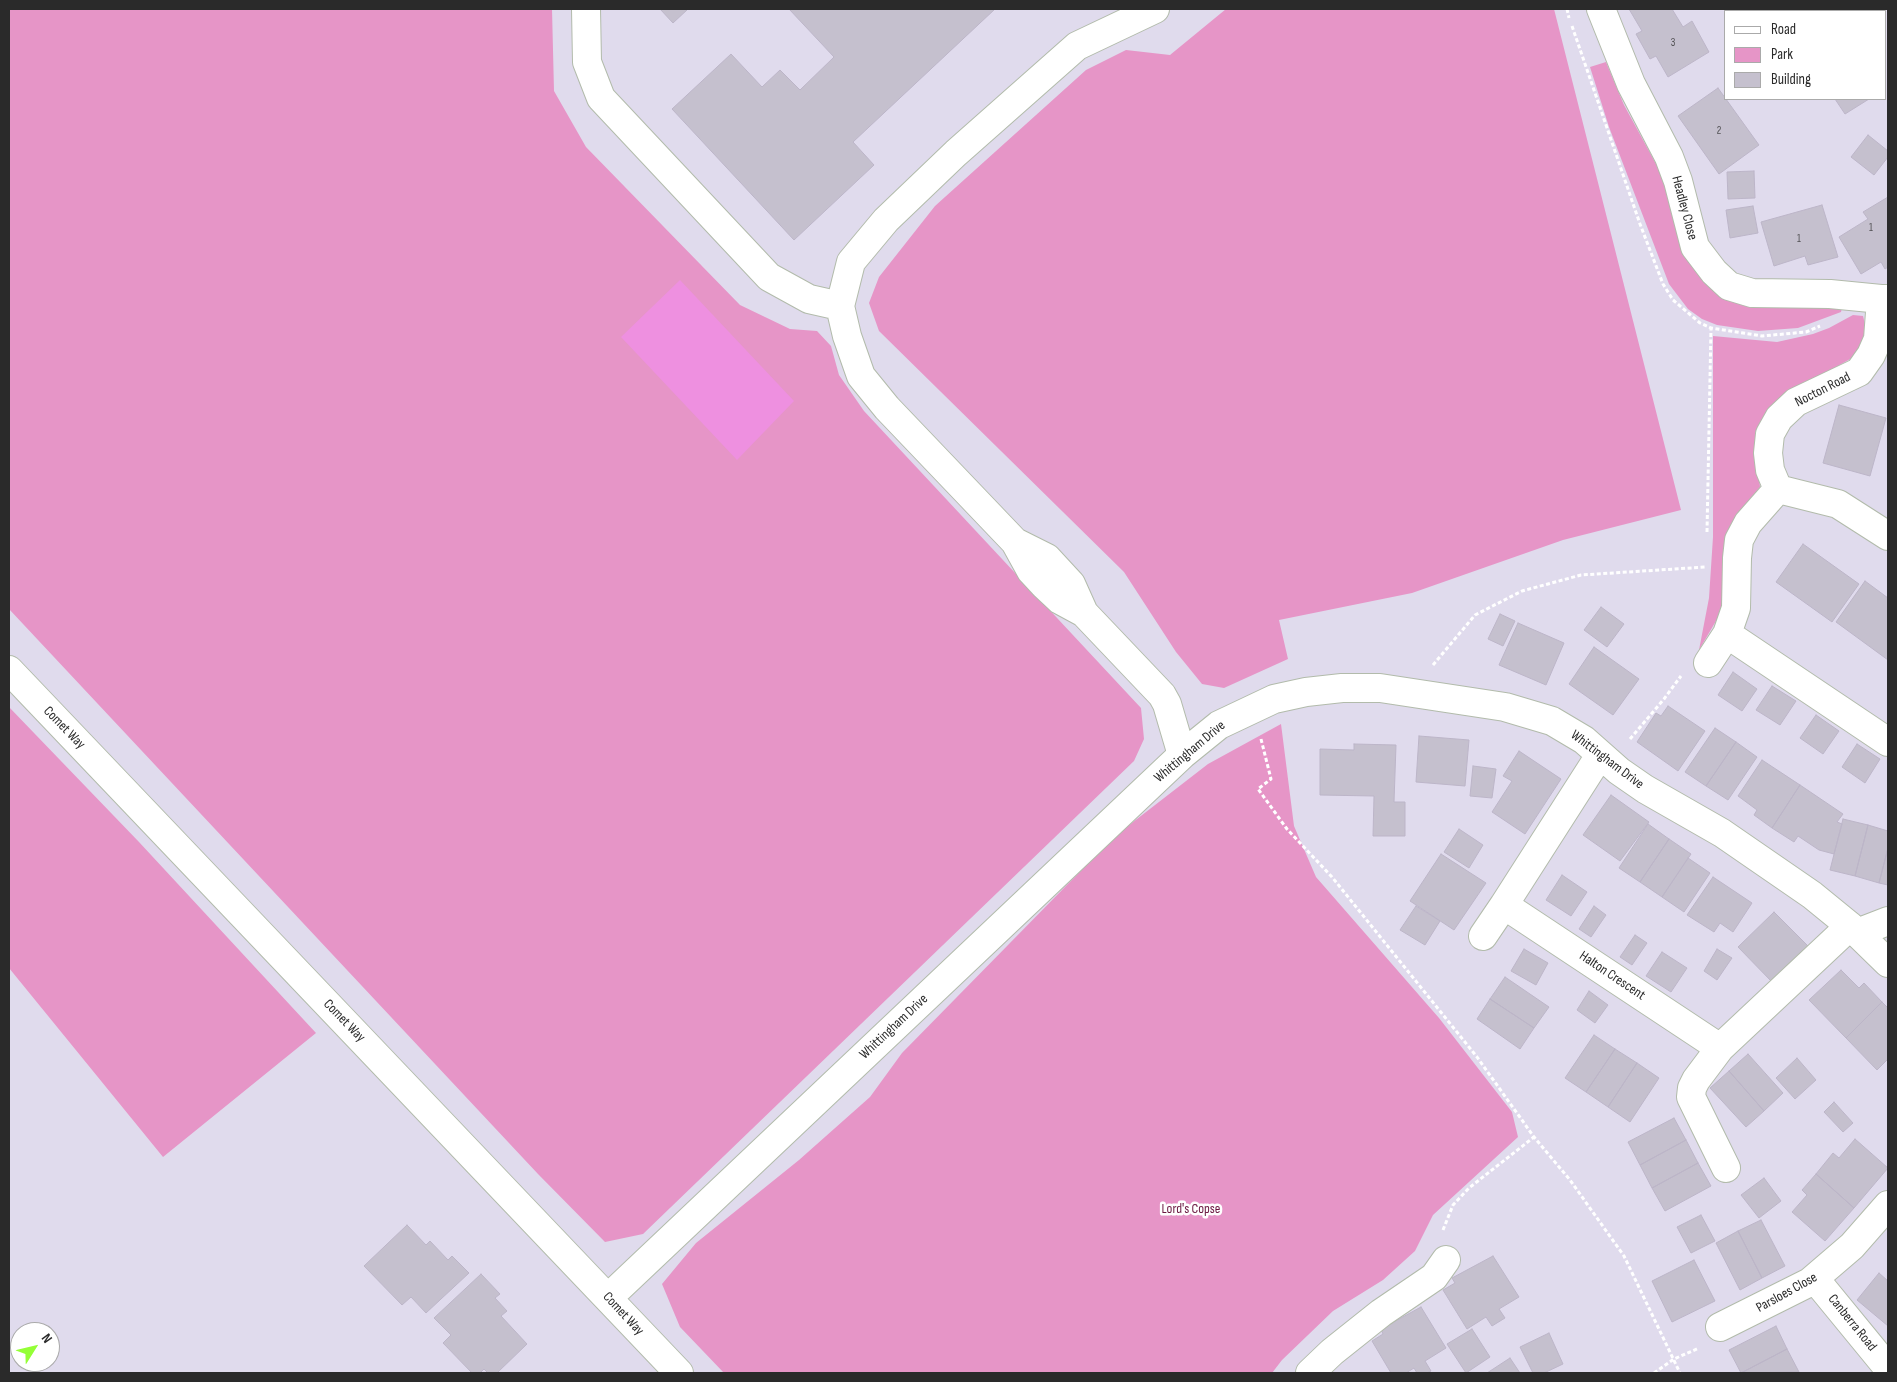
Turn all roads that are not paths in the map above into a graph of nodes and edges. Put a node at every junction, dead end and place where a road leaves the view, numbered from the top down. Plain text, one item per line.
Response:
1 (586, 9) edge
2 (1155, 9) edge
3 (1601, 9) edge
4 (1884, 299) edge
5 (840, 306) junction
6 (1778, 489) junction
7 (1888, 536) edge
8 (1727, 634) junction
9 (1708, 664) dead end
10 (9, 670) edge
11 (1888, 742) edge
12 (1182, 755) junction
13 (1604, 757) junction
14 (1504, 905) junction
15 (1888, 921) edge
16 (1854, 930) junction
17 (1483, 936) dead end
18 (1888, 963) edge
19 (1720, 1048) junction
20 (1726, 1168) dead end
21 (1888, 1205) edge
22 (1446, 1260) dead end
23 (1815, 1279) junction
24 (608, 1298) junction
25 (1720, 1327) road end
26 (1888, 1368) edge
27 (679, 1373) edge
28 (1310, 1373) edge

1 - 5 street
2 - 5 street
3 - 4 street, Headley Close
4 - 6 street, Nocton Road
5 - 12 street
6 - 7 street
6 - 8 street
8 - 9 street
8 - 11 street
10 - 24 street, Comet Way
12 - 13 street, Whittingham Drive
12 - 24 street, Whittingham Drive
13 - 14 street
13 - 16 street, Whittingham Drive
14 - 17 street
14 - 19 street, Halton Crescent
15 - 16 street
16 - 18 street, Whittingham Drive
16 - 19 street
19 - 20 street
21 - 23 street, Parsloes Close
22 - 28 street
23 - 25 street, Parsloes Close
23 - 26 street, Canberra Road
24 - 27 street, Comet Way

